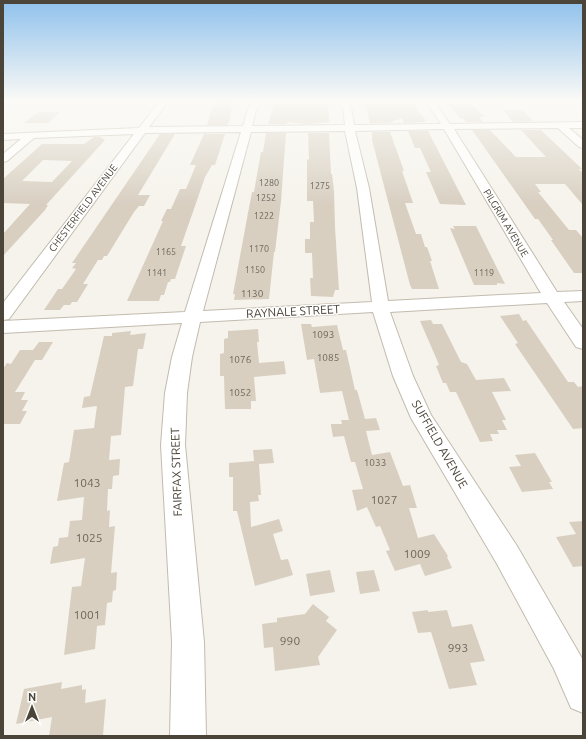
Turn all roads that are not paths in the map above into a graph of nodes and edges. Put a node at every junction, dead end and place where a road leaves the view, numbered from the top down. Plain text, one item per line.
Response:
1 (40, 135) edge
2 (138, 135) edge
3 (245, 135) edge
4 (352, 135) edge
5 (454, 135) edge
6 (572, 135) edge
7 (31, 136) junction
8 (3, 137) edge
9 (583, 145) edge
10 (3, 159) edge
11 (583, 296) edge
12 (552, 298) junction
13 (380, 306) junction
14 (3, 315) edge
15 (193, 317) junction
16 (3, 327) edge
17 (583, 344) edge
18 (583, 696) edge
19 (188, 736) edge

1 - 7 street
2 - 14 street, CHESTERFIELD AVENUE
3 - 15 street, FAIRFAX STREET
4 - 13 street, SUFFIELD AVENUE
5 - 12 street, PILGRIM AVENUE
6 - 9 street
7 - 8 street
7 - 10 street
11 - 12 street, RAYNALE STREET
12 - 13 street, RAYNALE STREET
12 - 17 street, PILGRIM AVENUE
13 - 15 street, RAYNALE STREET
13 - 18 street, SUFFIELD AVENUE
15 - 16 street, RAYNALE STREET
15 - 19 street, FAIRFAX STREET

